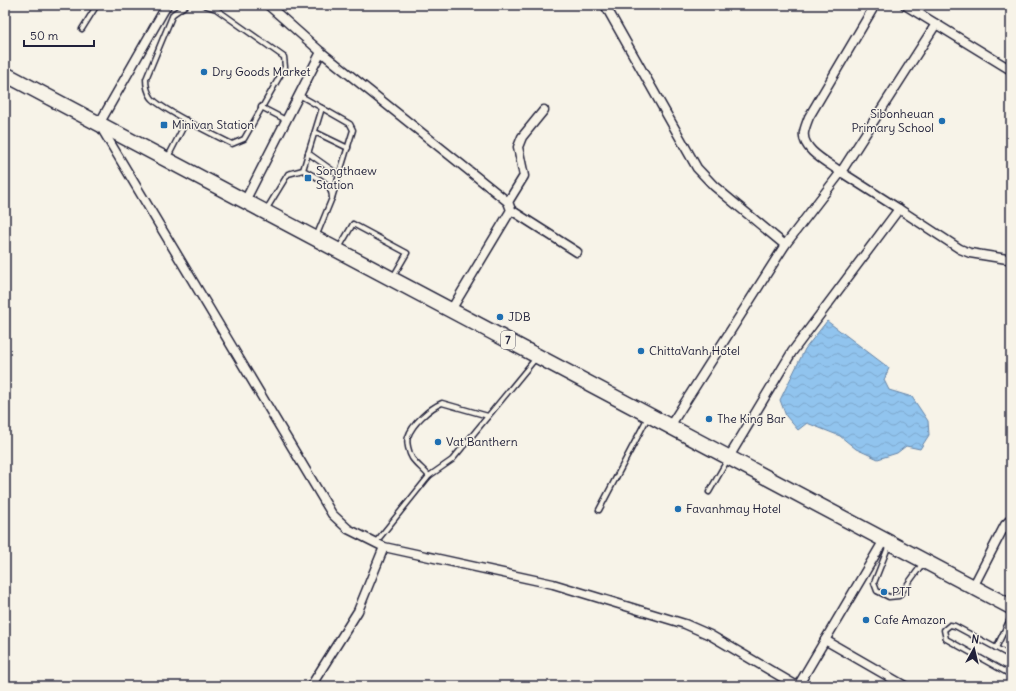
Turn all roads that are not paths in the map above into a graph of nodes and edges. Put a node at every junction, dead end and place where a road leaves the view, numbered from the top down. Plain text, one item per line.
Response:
1 (97, 5) edge
2 (167, 5) edge
3 (186, 5) edge
4 (204, 5) edge
5 (268, 5) edge
6 (605, 5) edge
7 (875, 5) edge
8 (905, 5) edge
9 (936, 24) junction
10 (82, 29) dead end
11 (321, 52) junction
12 (1011, 70) edge
13 (5, 74) edge
14 (299, 95) junction
15 (261, 107) junction
16 (322, 108) junction
17 (544, 110) dead end
18 (188, 120) junction
19 (286, 120) junction
20 (98, 124) junction
21 (315, 132) junction
22 (348, 148) junction
23 (308, 152) junction
24 (166, 160) junction
25 (303, 170) junction
26 (841, 172) junction
27 (339, 176) junction
28 (332, 198) junction
29 (245, 201) junction
30 (508, 202) junction
31 (899, 209) junction
32 (511, 210) junction
33 (265, 212) junction
34 (315, 238) junction
35 (785, 245) junction
36 (338, 250) junction
37 (577, 252) dead end
38 (1011, 258) edge
39 (392, 279) junction
40 (451, 310) junction
41 (538, 356) junction
42 (649, 415) junction
43 (488, 416) junction
44 (670, 426) junction
45 (729, 457) junction
46 (429, 476) junction
47 (709, 492) dead end
48 (599, 510) dead end
49 (1011, 519) edge
50 (887, 541) junction
51 (376, 542) junction
52 (384, 547) junction
53 (925, 561) junction
54 (973, 587) junction
55 (1011, 607) edge
56 (1011, 617) edge
57 (825, 640) junction
58 (996, 648) junction
59 (1011, 656) edge
60 (1011, 675) edge
61 (310, 686) edge
62 (798, 686) edge
63 (905, 686) edge

1 - 10 lane
2 - 20 street
3 - 18 lane
4 - 15 lane
5 - 11 street
6 - 35 street
7 - 26 street
8 - 9 street
9 - 12 street
9 - 26 street
11 - 14 street
11 - 30 street
13 - 20 highway, 7
14 - 16 lane
14 - 19 street
15 - 18 lane
15 - 19 lane
16 - 21 lane
16 - 22 lane
17 - 30 street
18 - 24 lane
19 - 29 street
20 - 24 highway, 7
20 - 51 street
21 - 22 lane
21 - 23 lane
22 - 27 lane
23 - 25 lane
23 - 27 lane
24 - 29 highway, 7
25 - 28 lane
25 - 33 lane
26 - 31 street
26 - 35 street
27 - 28 lane
28 - 34 lane
29 - 33 highway, 7
30 - 32 street
31 - 38 street
31 - 45 street
32 - 37 street
32 - 40 street
33 - 34 highway, 7
34 - 36 highway, 7
35 - 44 street
36 - 39 highway, 7
36 - 39 lane
39 - 40 highway, 7
40 - 41 highway, 7
41 - 42 highway, 7
41 - 43 lane
42 - 44 highway, 7
42 - 48 lane
43 - 46 lane
43 - 46 lane
44 - 45 highway, 7
45 - 47 lane
45 - 50 highway, 7
46 - 51 lane
49 - 54 street
50 - 53 highway, 7
50 - 53 lane
50 - 57 street
51 - 52 street
52 - 61 street
52 - 62 street
53 - 54 highway, 7
54 - 55 highway, 7
56 - 58 lane
57 - 62 street
57 - 63 street
58 - 59 lane
58 - 60 lane

